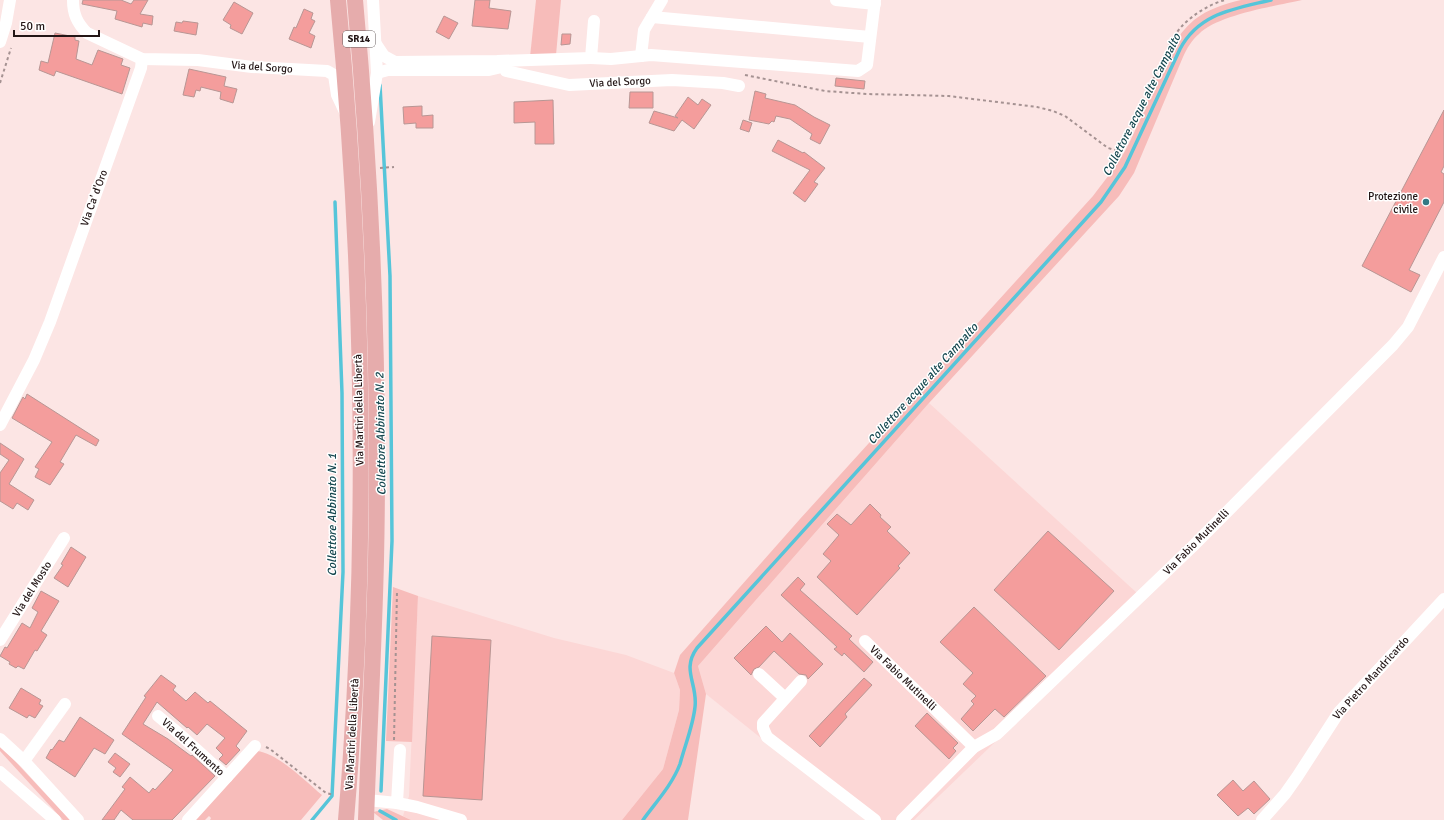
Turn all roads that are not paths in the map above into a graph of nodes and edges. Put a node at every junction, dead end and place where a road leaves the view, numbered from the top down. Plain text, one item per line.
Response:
1 (10, 0) edge
2 (73, 0) edge
3 (335, 0) edge
4 (338, 0) edge
5 (355, 0) edge
6 (365, 0) edge
7 (373, 0) edge
8 (662, 0) edge
9 (836, 0) edge
10 (875, 2) edge
11 (652, 17) junction
12 (594, 21) dead end
13 (340, 23) junction
14 (870, 37) junction
15 (0, 42) edge
16 (376, 44) junction
17 (641, 56) junction
18 (591, 58) junction
19 (142, 59) junction
20 (506, 64) junction
21 (377, 73) junction
22 (362, 78) junction
23 (740, 81) road end
24 (348, 120) junction
25 (366, 137) junction
26 (1444, 257) edge
27 (0, 424) edge
28 (64, 538) dead end
29 (1444, 599) edge
30 (0, 640) edge
31 (865, 641) dead end
32 (759, 674) dead end
33 (801, 681) dead end
34 (785, 698) junction
35 (65, 704) dead end
36 (158, 716) dead end
37 (0, 739) edge
38 (255, 746) road end
39 (974, 747) junction
40 (400, 750) road end
41 (24, 761) junction
42 (0, 772) edge
43 (227, 777) junction
44 (366, 800) junction
45 (397, 803) junction
46 (55, 820) edge
47 (78, 820) edge
48 (188, 820) edge
49 (346, 820) edge
50 (366, 820) edge
51 (461, 820) edge
52 (875, 820) edge
53 (902, 820) edge
54 (1262, 820) edge

1 - 15 street
2 - 19 street
3 - 13 main road, SR14
4 - 13 main road, Via Martiri della Libertà / SR14
5 - 22 main road, Via Martiri della Libertà / SR14
6 - 22 main road, SR14
7 - 16 street
8 - 11 street
9 - 10 street
10 - 14 street
11 - 14 street
11 - 17 street
12 - 18 street
13 - 24 main road, Via Martiri della Libertà / SR14
14 - 17 street, Via del Sorgo
16 - 20 street, Via del Sorgo
16 - 21 street
17 - 18 street, Via del Sorgo
18 - 20 street, Via del Sorgo
19 - 24 street, Via del Sorgo
19 - 27 street, Via Ca' d'Oro
20 - 21 street, Via del Sorgo
20 - 23 street, Via del Sorgo
21 - 25 street
22 - 25 main road, Via Martiri della Libertà / SR14
24 - 49 main road, Via Martiri della Libertà / SR14
25 - 44 main road, Via Martiri della Libertà / SR14
26 - 39 street, Via Fabio Mutinelli
28 - 30 street, Via del Mosto
29 - 54 street, Via Pietro Mandricardo
31 - 39 street, Via Fabio Mutinelli
32 - 34 street
33 - 34 street
34 - 52 street
35 - 41 street
36 - 43 street, Via del Frumento
37 - 41 street
38 - 43 street, Via del Frumento
39 - 53 street, Via Fabio Mutinelli
40 - 45 street
41 - 47 street
42 - 46 street
43 - 48 street, Via del Frumento
44 - 45 street
44 - 50 main road, Via Martiri della Libertà / SR14
45 - 51 street

